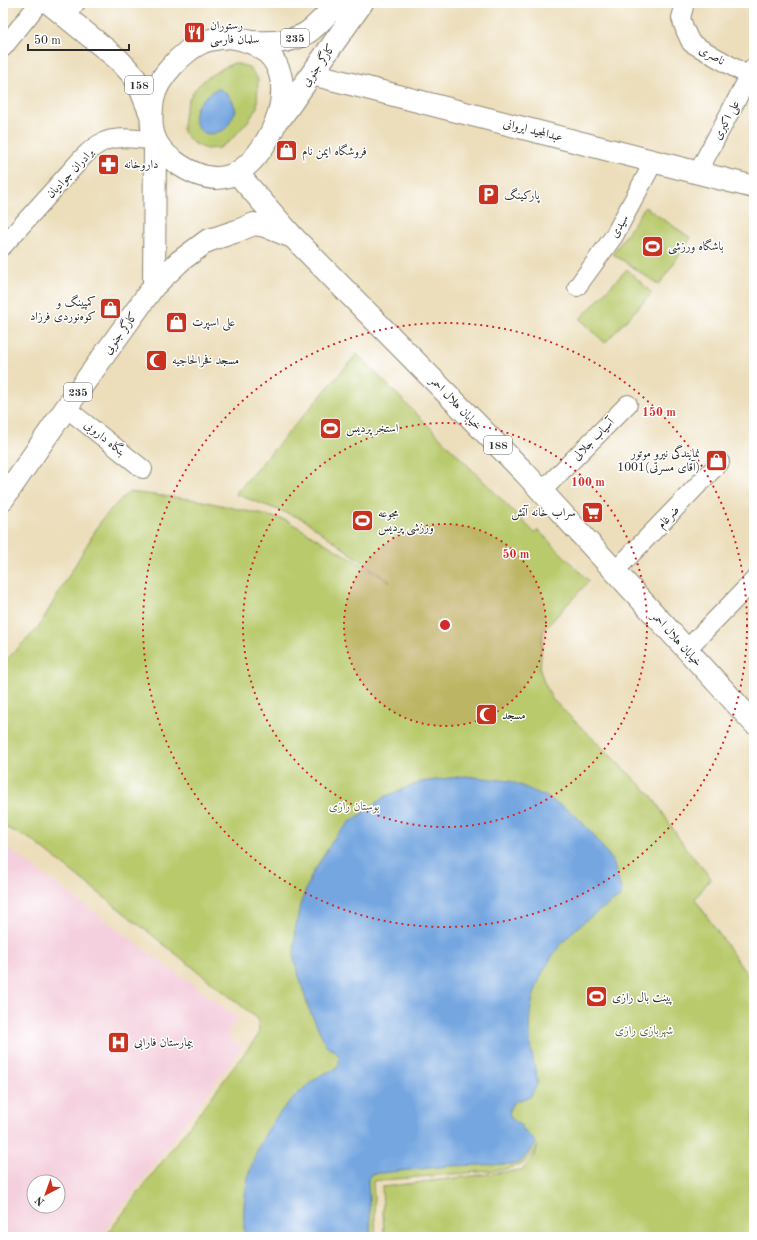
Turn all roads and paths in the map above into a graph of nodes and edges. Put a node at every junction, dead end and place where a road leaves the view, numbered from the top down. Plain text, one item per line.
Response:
1 (38, 3) edge
2 (336, 3) edge
3 (362, 3) edge
4 (685, 3) edge
5 (63, 7) edge
6 (252, 42) junction
7 (3, 48) edge
8 (752, 71) edge
9 (312, 74) junction
10 (151, 115) junction
11 (274, 127) junction
12 (155, 140) junction
13 (654, 161) junction
14 (698, 172) junction
15 (237, 173) junction
16 (754, 187) edge
17 (293, 237) junction
18 (3, 246) edge
19 (154, 286) junction
20 (577, 286) dead end
21 (628, 404) dead end
22 (66, 408) junction
23 (720, 462) dead end
24 (143, 469) dead end
25 (542, 491) junction
26 (3, 500) edge
27 (615, 571) junction
28 (754, 580) edge
29 (687, 650) junction
30 (754, 723) edge

1 - 7 street
2 - 6 main road, 235
3 - 9 main road, کارگر جنوبی / 235
4 - 8 street, ناصری
5 - 10 main road, 158
6 - 10 main road
6 - 11 main road
8 - 14 street, علی اکبری
9 - 11 main road, کارگر جنوبی / 235
9 - 13 main road, عبدالمجید ایروانی
10 - 12 main road
11 - 15 main road
12 - 15 main road
12 - 18 street, برادران جوادیان
12 - 19 main road
13 - 14 main road, عبدالمجید ایروانی
13 - 20 street, سیدی
14 - 16 main road, عبدالمجید ایروانی
15 - 17 main road, خیابان هلال احمر / 188
17 - 19 main road, کارگر جنوبی
17 - 25 main road, خیابان هلال احمر / 188
19 - 22 main road, کارگر جنوبی / 235
21 - 25 street, آسیاب جلالی
22 - 24 street, بنگاه داروبی
22 - 26 main road, کارگر جنوبی / 235
23 - 27 street, ضرغام
25 - 27 main road, خیابان هلال احمر / 188
27 - 29 main road, خیابان هلال احمر / 188
28 - 29 street
29 - 30 main road, خیابان هلال احمر / 188

